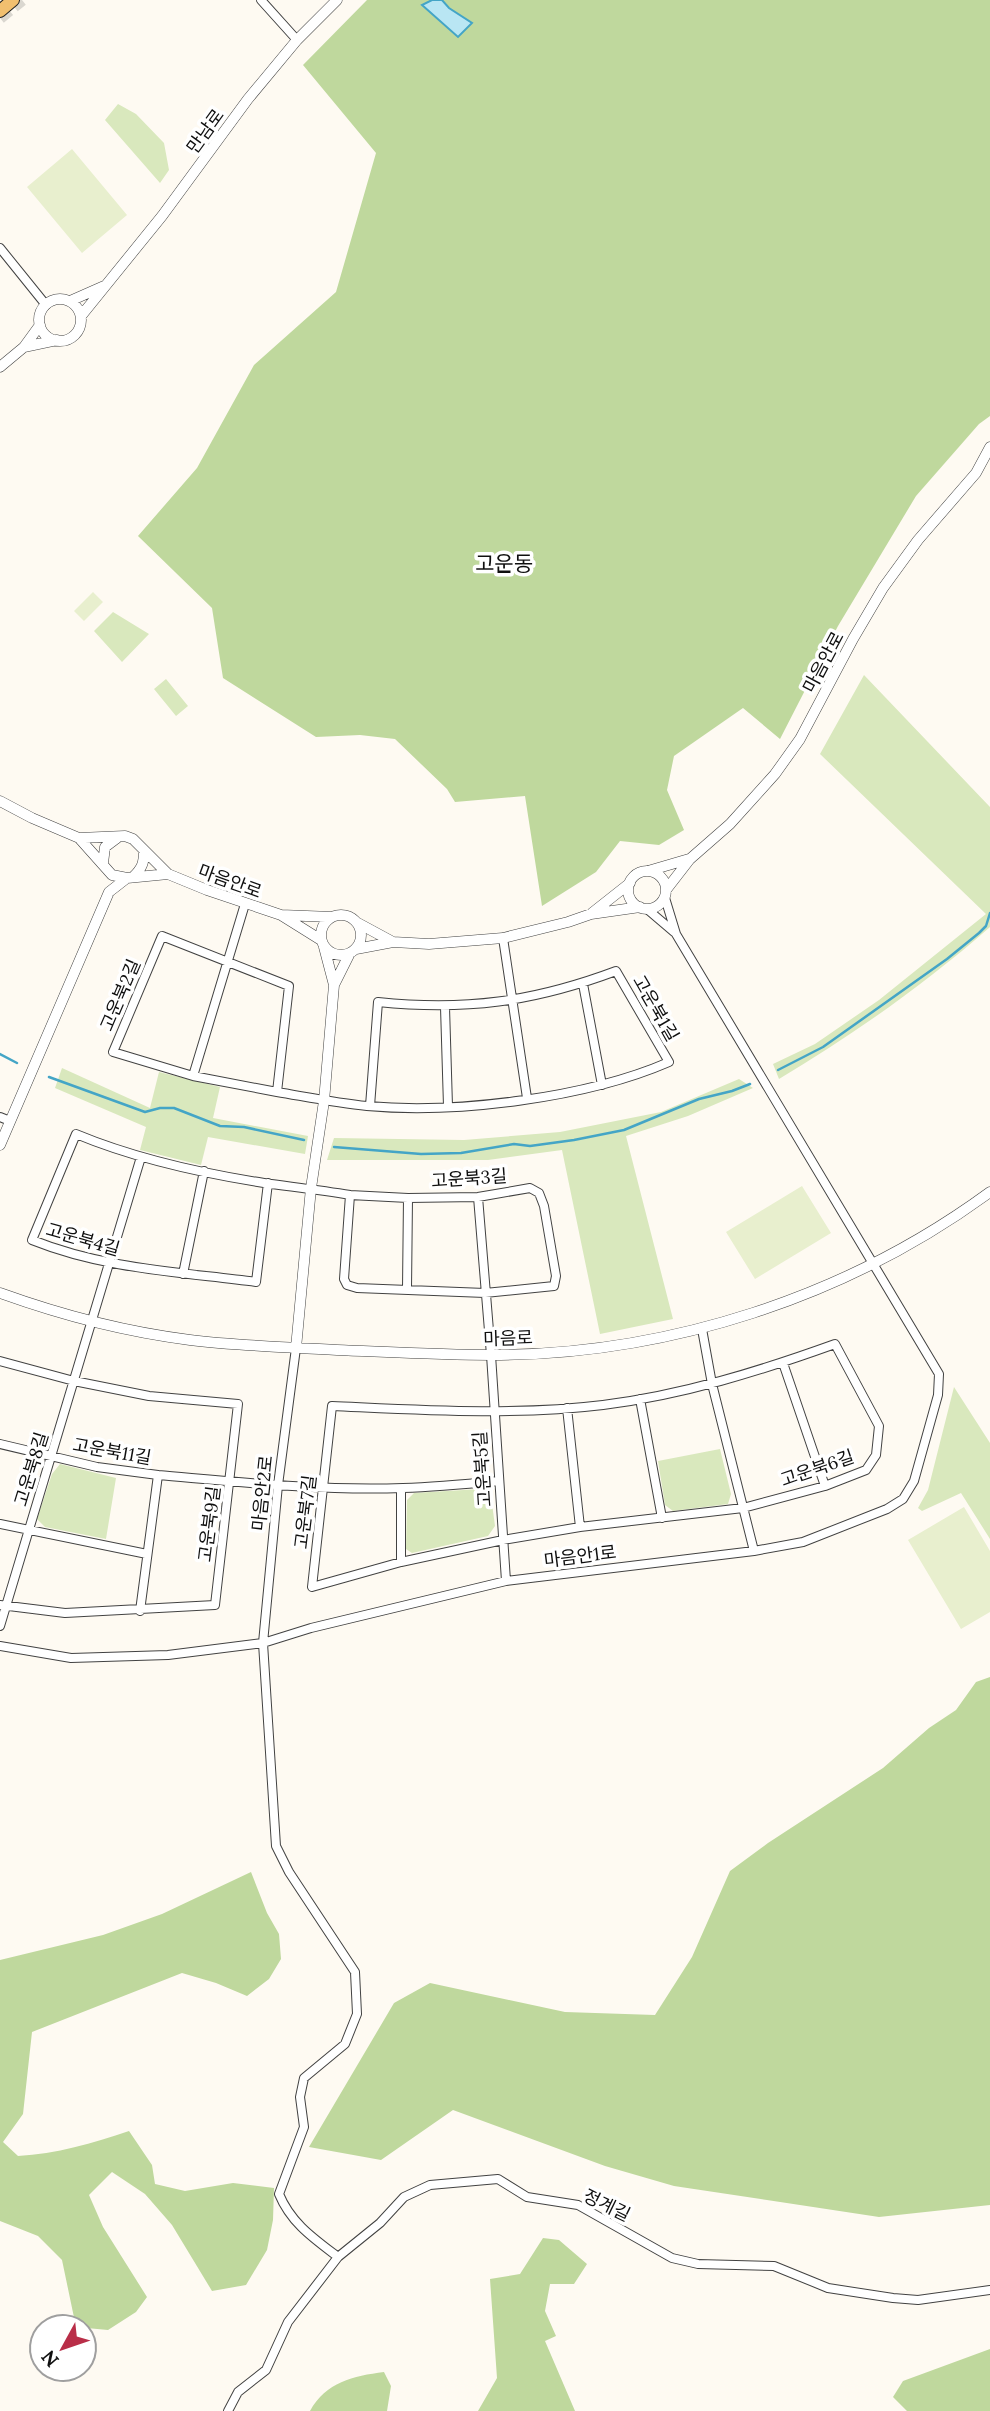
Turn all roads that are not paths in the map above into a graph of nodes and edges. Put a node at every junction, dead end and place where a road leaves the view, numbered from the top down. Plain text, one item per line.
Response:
1 (13, 0) edge
2 (261, 0) edge
3 (337, 0) edge
4 (0, 11) edge
5 (297, 40) junction
6 (0, 248) edge
7 (104, 286) junction
8 (70, 301) junction
9 (46, 304) junction
10 (81, 316) junction
11 (40, 325) junction
12 (57, 340) junction
13 (24, 347) junction
14 (0, 367) edge
15 (990, 447) edge
16 (990, 466) edge
17 (976, 473) junction
18 (0, 801) edge
19 (117, 837) junction
20 (79, 838) junction
21 (144, 851) junction
22 (690, 859) junction
23 (105, 867) junction
24 (648, 871) junction
25 (168, 874) junction
26 (130, 877) junction
27 (630, 882) junction
28 (110, 892) junction
29 (666, 894) junction
30 (246, 904) junction
31 (644, 908) junction
32 (591, 914) junction
33 (281, 915) junction
34 (332, 917) junction
35 (354, 921) junction
36 (676, 934) junction
37 (503, 939) junction
38 (393, 942) junction
39 (323, 944) junction
40 (353, 951) junction
41 (227, 961) junction
42 (583, 984) junction
43 (334, 985) junction
44 (512, 1000) junction
45 (445, 1007) junction
46 (193, 1076) junction
47 (602, 1085) junction
48 (277, 1092) junction
49 (527, 1098) junction
50 (324, 1101) junction
51 (370, 1106) junction
52 (448, 1106) junction
53 (0, 1116) edge
54 (10, 1121) junction
55 (0, 1145) edge
56 (141, 1157) junction
57 (204, 1171) junction
58 (268, 1183) junction
59 (311, 1188) junction
60 (990, 1192) edge
61 (350, 1195) junction
62 (478, 1197) junction
63 (408, 1198) junction
64 (109, 1264) junction
65 (873, 1264) junction
66 (183, 1274) junction
67 (407, 1289) junction
68 (0, 1293) edge
69 (485, 1293) junction
70 (92, 1321) junction
71 (702, 1329) junction
72 (296, 1348) junction
73 (491, 1355) junction
74 (0, 1361) edge
75 (783, 1363) junction
76 (74, 1381) junction
77 (712, 1384) junction
78 (640, 1399) junction
79 (567, 1408) junction
80 (494, 1412) junction
81 (0, 1444) edge
82 (51, 1456) junction
83 (158, 1475) junction
84 (229, 1481) junction
85 (498, 1481) junction
86 (278, 1485) junction
87 (825, 1486) junction
88 (324, 1487) junction
89 (401, 1489) junction
90 (743, 1508) junction
91 (662, 1517) junction
92 (0, 1524) edge
93 (580, 1527) junction
94 (28, 1532) junction
95 (503, 1540) junction
96 (754, 1551) junction
97 (147, 1554) junction
98 (401, 1562) junction
99 (506, 1581) junction
100 (3, 1606) edge
101 (140, 1611) junction
102 (0, 1626) edge
103 (263, 1643) junction
104 (0, 1646) edge
105 (338, 2257) junction
106 (990, 2290) edge
107 (228, 2411) edge

1 - 4 main road
2 - 5 street
3 - 5 street, 만남로
5 - 7 street, 만남로
6 - 9 street
7 - 8 street
7 - 10 street, 만남로
8 - 9 street
8 - 10 street
9 - 11 street
10 - 12 street
11 - 12 street
11 - 13 street
12 - 13 street
13 - 14 street
15 - 17 street
16 - 17 street
17 - 22 street, 마음안로
18 - 20 street
19 - 20 street
19 - 21 street
19 - 23 street
20 - 23 street
21 - 25 street
21 - 26 street
22 - 24 street
22 - 29 street
23 - 26 street
23 - 28 street
24 - 27 street
24 - 29 street
25 - 26 street
25 - 30 street, 마음안로
26 - 28 street
27 - 31 street
27 - 32 street
28 - 54 street
29 - 31 street
29 - 36 street
30 - 33 street, 마음안로
30 - 41 street
31 - 32 street
31 - 36 street
32 - 37 street
33 - 34 street
33 - 39 street
34 - 35 street
34 - 39 street
35 - 38 street
35 - 40 street
36 - 65 street, 마음안1로
37 - 38 street
37 - 44 street
38 - 40 street
39 - 40 street
39 - 43 street
40 - 43 street
41 - 46 street
41 - 46 street, 고운북2길
41 - 48 street, 고운북2길
42 - 44 street, 고운북1길
42 - 47 street
42 - 47 street, 고운북1길
43 - 50 street
44 - 45 street, 고운북1길
44 - 49 street
45 - 51 street, 고운북1길
45 - 52 street
46 - 48 street, 고운북2길
47 - 49 street, 고운북1길
48 - 50 street, 고운북2길
49 - 52 street, 고운북1길
50 - 51 street, 고운북1길
50 - 59 street
51 - 52 street, 고운북1길
53 - 54 street
54 - 55 street
56 - 57 street, 고운북4길
56 - 64 street, 고운북8길
56 - 64 street, 고운북4길
57 - 58 street, 고운북4길
57 - 66 street
58 - 59 street, 고운북4길
58 - 66 street, 고운북4길
59 - 61 street, 고운북4길
59 - 72 street
60 - 65 street, 마음로
61 - 63 street, 고운북3길
61 - 67 street, 고운북3길
62 - 63 street, 고운북3길
62 - 69 street, 고운북5길
62 - 69 street, 고운북3길
63 - 67 street
64 - 66 street, 고운북4길
64 - 70 street, 고운북8길
65 - 71 street, 마음로
65 - 96 street, 마음안1로
67 - 69 street, 고운북3길
68 - 70 street, 마음로
69 - 73 street, 고운북5길
70 - 72 street, 마음로
70 - 76 street, 고운북8길
71 - 73 street, 마음로
71 - 77 street
72 - 73 street, 마음로
72 - 86 street, 마음안2로
73 - 80 street, 고운북5길
74 - 76 street
75 - 77 street, 고운북6길
75 - 87 street
75 - 87 street, 고운북6길
76 - 82 street, 고운북8길
76 - 84 street, 고운북9길
77 - 78 street, 고운북6길
77 - 90 street
78 - 79 street, 고운북6길
78 - 91 street
79 - 80 street, 고운북6길
79 - 93 street
80 - 85 street, 고운북5길
80 - 88 street, 고운북7길
81 - 82 street, 고운북11길
82 - 83 street, 고운북11길
82 - 94 street, 고운북8길
83 - 84 street
83 - 97 street, 고운북11길
84 - 86 street
84 - 101 street, 고운북9길
85 - 89 street
85 - 95 street, 고운북5길
86 - 88 street
86 - 103 street, 마음안2로
87 - 90 street, 고운북6길
88 - 89 street
88 - 98 street, 고운북7길
89 - 98 street
90 - 91 street, 고운북6길
90 - 96 street
91 - 93 street, 고운북6길
92 - 94 street
93 - 95 street, 고운북6길
94 - 97 street
94 - 100 street, 고운북8길
95 - 98 street, 고운북7길
95 - 99 street, 고운북5길
96 - 99 street, 마음안1로
97 - 101 street, 고운북11길
99 - 103 street, 마음안1로
100 - 101 street, 고운북9길
100 - 102 street, 고운북8길
103 - 104 street, 마음안1로
103 - 105 street, 마음안2로
105 - 106 street, 정계길
105 - 107 street, 정계길

